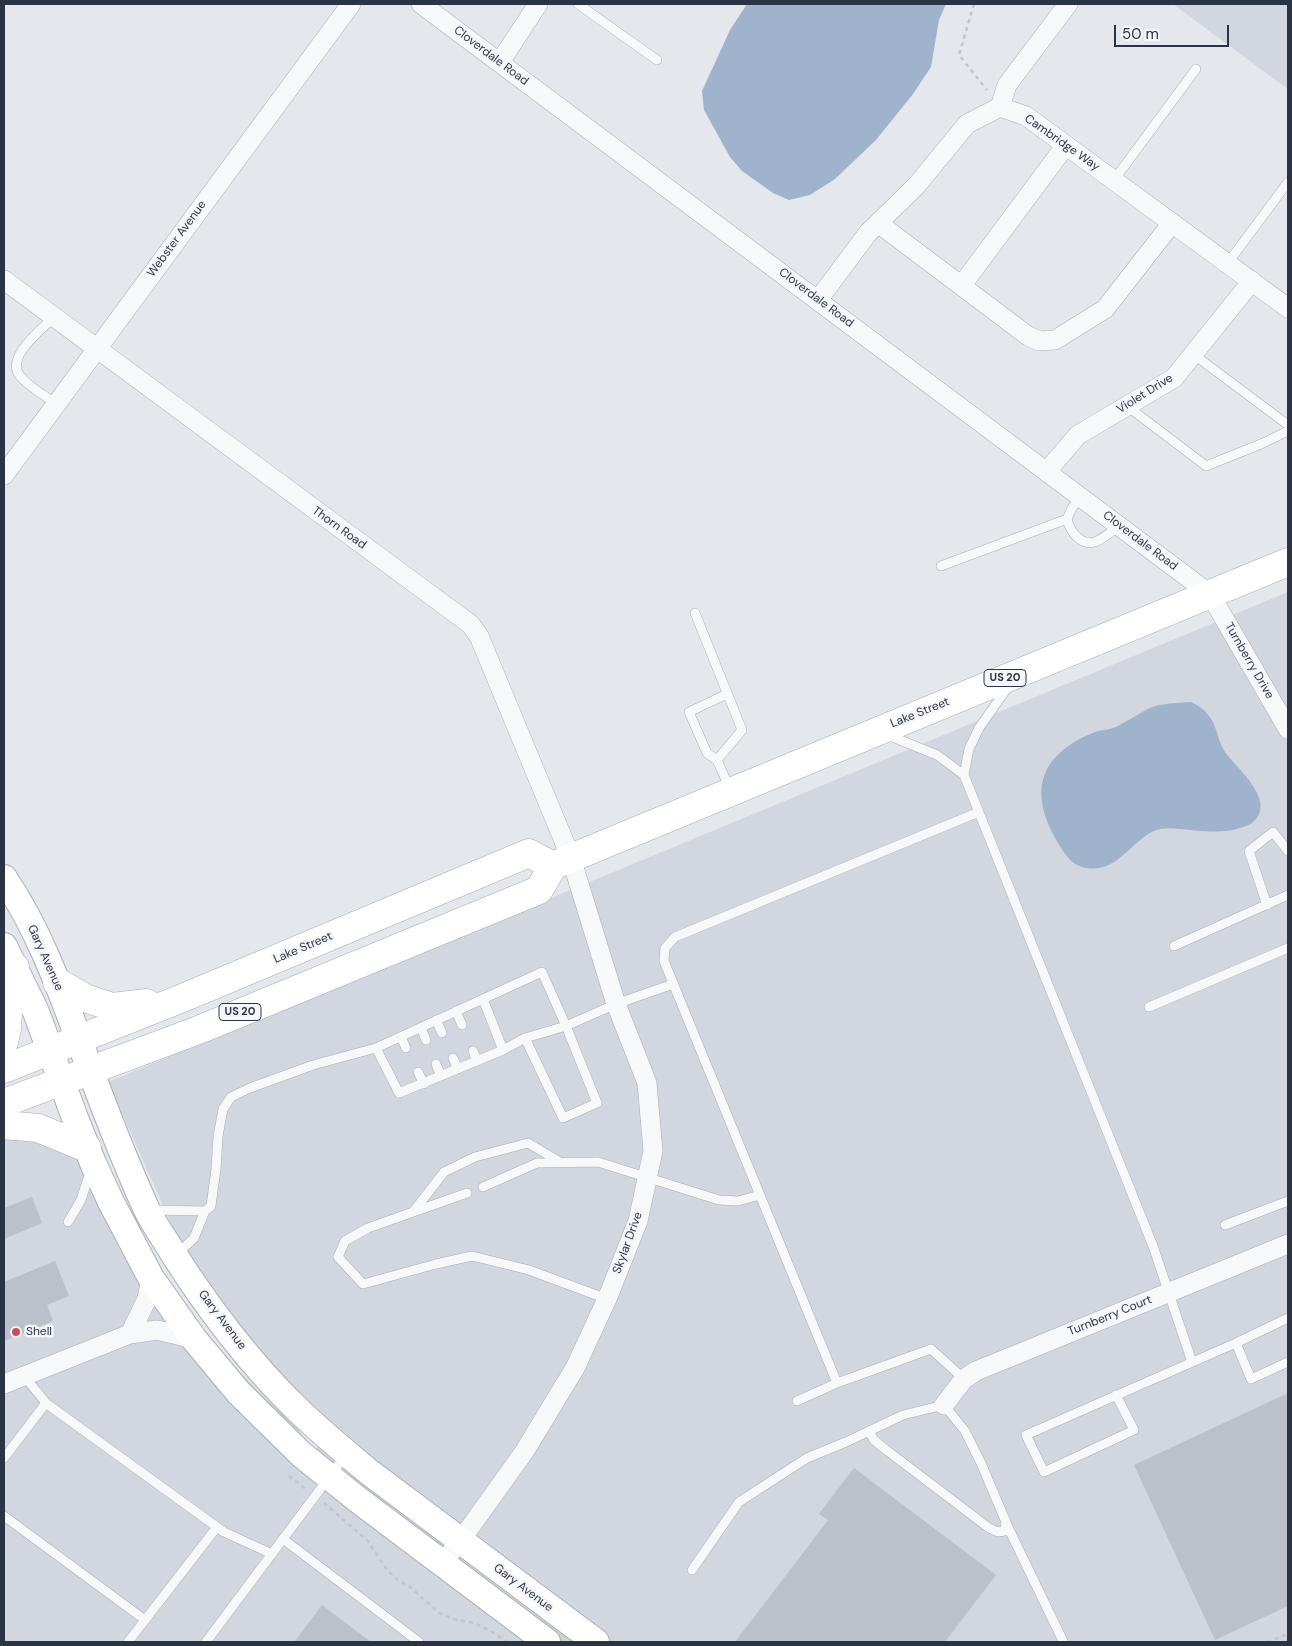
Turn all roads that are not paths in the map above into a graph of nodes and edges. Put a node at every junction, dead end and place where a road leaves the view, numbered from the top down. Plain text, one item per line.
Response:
1 (351, 4) edge
2 (421, 4) edge
3 (538, 4) edge
4 (578, 4) edge
5 (1068, 4) edge
6 (657, 60) dead end
7 (500, 62) junction
8 (1196, 69) dead end
9 (1000, 107) junction
10 (1066, 146) junction
11 (1114, 180) junction
12 (1288, 182) edge
13 (878, 223) junction
14 (1172, 223) junction
15 (1227, 264) junction
16 (4, 280) edge
17 (1252, 281) junction
18 (962, 286) junction
19 (818, 300) junction
20 (1288, 308) edge
21 (54, 317) junction
22 (96, 348) junction
23 (1193, 354) junction
24 (55, 403) junction
25 (1127, 406) junction
26 (1288, 425) edge
27 (1288, 431) edge
28 (1047, 471) junction
29 (4, 474) edge
30 (1082, 497) junction
31 (1067, 519) junction
32 (1119, 526) junction
33 (1288, 562) edge
34 (941, 566) dead end
35 (1210, 594) junction
36 (695, 614) dead end
37 (1016, 674) junction
38 (727, 694) junction
39 (1288, 729) edge
40 (878, 731) junction
41 (717, 760) junction
42 (964, 775) junction
43 (731, 792) junction
44 (979, 812) junction
45 (1288, 851) edge
46 (562, 862) junction
47 (4, 878) edge
48 (1288, 895) edge
49 (1267, 905) junction
50 (1174, 946) dead end
51 (1288, 948) edge
52 (9, 956) edge
53 (57, 982) junction
54 (673, 984) junction
55 (185, 997) junction
56 (484, 999) junction
57 (616, 1004) junction
58 (1149, 1008) dead end
59 (456, 1011) junction
60 (436, 1020) junction
61 (462, 1025) dead end
62 (566, 1026) junction
63 (421, 1028) junction
64 (442, 1033) dead end
65 (401, 1037) junction
66 (525, 1038) junction
67 (79, 1039) junction
68 (426, 1040) dead end
69 (4, 1042) edge
70 (376, 1048) junction
71 (406, 1048) dead end
72 (52, 1050) junction
73 (503, 1050) junction
74 (473, 1051) dead end
75 (453, 1058) dead end
76 (477, 1061) junction
77 (436, 1064) dead end
78 (4, 1069) edge
79 (458, 1069) junction
80 (90, 1071) junction
81 (418, 1072) dead end
82 (441, 1076) junction
83 (62, 1080) junction
84 (424, 1084) junction
85 (4, 1103) edge
86 (4, 1125) edge
87 (90, 1155) junction
88 (562, 1162) junction
89 (647, 1177) junction
90 (483, 1187) dead end
91 (467, 1193) dead end
92 (760, 1195) junction
93 (1288, 1201) edge
94 (147, 1210) junction
95 (205, 1211) junction
96 (412, 1212) junction
97 (68, 1222) dead end
98 (1225, 1225) dead end
99 (1288, 1244) edge
100 (175, 1256) junction
101 (151, 1278) junction
102 (1168, 1293) junction
103 (607, 1299) junction
104 (1288, 1318) edge
105 (130, 1334) junction
106 (194, 1340) junction
107 (1236, 1343) junction
108 (1192, 1362) junction
109 (1288, 1362) edge
110 (23, 1376) junction
111 (964, 1379) junction
112 (838, 1383) junction
113 (4, 1384) edge
114 (1116, 1395) junction
115 (796, 1401) dead end
116 (46, 1403) junction
117 (944, 1404) junction
118 (869, 1431) junction
119 (347, 1453) junction
120 (4, 1458) edge
121 (329, 1477) junction
122 (4, 1516) edge
123 (1006, 1522) junction
124 (217, 1527) junction
125 (283, 1539) junction
126 (461, 1540) junction
127 (272, 1554) junction
128 (442, 1563) junction
129 (692, 1570) dead end
130 (145, 1620) junction
131 (1063, 1641) edge
132 (128, 1642) edge
133 (206, 1642) edge
134 (419, 1642) edge
135 (547, 1642) edge
136 (596, 1642) edge

1 - 22 street, Webster Avenue
2 - 7 street, Cloverdale Road
3 - 7 street
4 - 6 lane
5 - 9 street
7 - 19 street, Cloverdale Road
8 - 11 lane
9 - 10 street, Cambridge Way
9 - 13 street
10 - 11 street, Cambridge Way
10 - 18 street
11 - 14 street, Cambridge Way
12 - 15 lane
13 - 18 street
13 - 19 street
14 - 15 street, Cambridge Way
14 - 18 street
15 - 17 street, Cambridge Way
16 - 21 street, Thorn Road
17 - 20 street, Cambridge Way
17 - 23 street, Violet Drive
19 - 28 street, Cloverdale Road
21 - 22 street, Thorn Road
21 - 24 lane
22 - 24 street, Webster Avenue
22 - 46 street, Thorn Road
23 - 25 street, Violet Drive
23 - 26 lane
24 - 29 street, Webster Avenue
25 - 27 lane
25 - 28 street, Violet Drive
28 - 30 street, Cloverdale Road
30 - 31 lane
30 - 32 street, Cloverdale Road
31 - 32 lane
31 - 34 lane
32 - 35 street, Cloverdale Road
33 - 35 main road, Lake Street / US 20
35 - 37 main road, Lake Street / US 20
35 - 39 street, Turnberry Drive
36 - 38 lane
37 - 40 main road, Lake Street / US 20
37 - 42 lane
38 - 41 lane
38 - 41 lane
40 - 42 lane
40 - 43 main road, Lake Street / US 20
41 - 43 lane
42 - 44 lane
43 - 46 main road, Lake Street / US 20
44 - 54 lane
44 - 102 lane
45 - 49 lane
46 - 55 main road, Lake Street
46 - 57 street, Skylar Drive
46 - 80 main road, US 20
47 - 53 main road, Gary Avenue
48 - 49 lane
49 - 50 lane
51 - 58 lane
52 - 69 main road
52 - 72 main road
53 - 55 main road
53 - 67 main road, Gary Avenue
54 - 57 lane
54 - 92 lane
55 - 67 main road, Lake Street
56 - 59 lane
56 - 62 lane
56 - 73 lane
57 - 62 lane
57 - 89 street, Skylar Drive
59 - 60 lane
59 - 61 lane
60 - 63 lane
60 - 64 lane
62 - 66 lane
62 - 66 lane
63 - 65 lane
63 - 68 lane
65 - 70 lane
65 - 71 lane
66 - 73 lane
67 - 72 main road, Lake Street
67 - 80 main road, Gary Avenue
70 - 84 lane
70 - 95 lane
72 - 78 main road, Lake Street
72 - 83 main road
73 - 76 lane
74 - 76 lane
75 - 79 lane
76 - 79 lane
77 - 82 lane
79 - 82 lane
80 - 83 main road, US 20
80 - 94 main road, Gary Avenue
81 - 84 lane
82 - 84 lane
83 - 85 main road, US 20
83 - 87 main road
86 - 87 main road
87 - 97 lane
87 - 101 main road
88 - 89 lane
88 - 90 lane
88 - 96 lane
89 - 92 lane
89 - 103 street, Skylar Drive
91 - 96 lane
92 - 112 lane
93 - 98 lane
94 - 95 lane
94 - 100 main road, Gary Avenue
95 - 100 lane
96 - 103 lane
99 - 102 street, Turnberry Court
100 - 119 main road, Gary Avenue
101 - 105 street
101 - 106 main road
102 - 108 lane
102 - 111 street, Turnberry Court
103 - 126 street, Skylar Drive
104 - 107 lane
105 - 106 street
105 - 110 street
106 - 121 main road
107 - 108 lane
107 - 109 lane
108 - 114 lane
110 - 113 street
110 - 116 lane
111 - 112 lane
111 - 117 street, Turnberry Court
112 - 115 lane
114 - 114 lane
116 - 120 lane
116 - 124 lane
117 - 118 lane
117 - 123 lane
118 - 123 lane
118 - 129 lane
119 - 121 lane
119 - 126 main road, Gary Avenue
121 - 125 lane
121 - 128 main road
122 - 130 lane
123 - 131 lane
124 - 127 lane
124 - 130 lane
125 - 127 lane
125 - 134 lane
126 - 128 street, Skylar Drive
126 - 136 main road, Gary Avenue
127 - 133 lane
128 - 135 main road
130 - 132 lane

